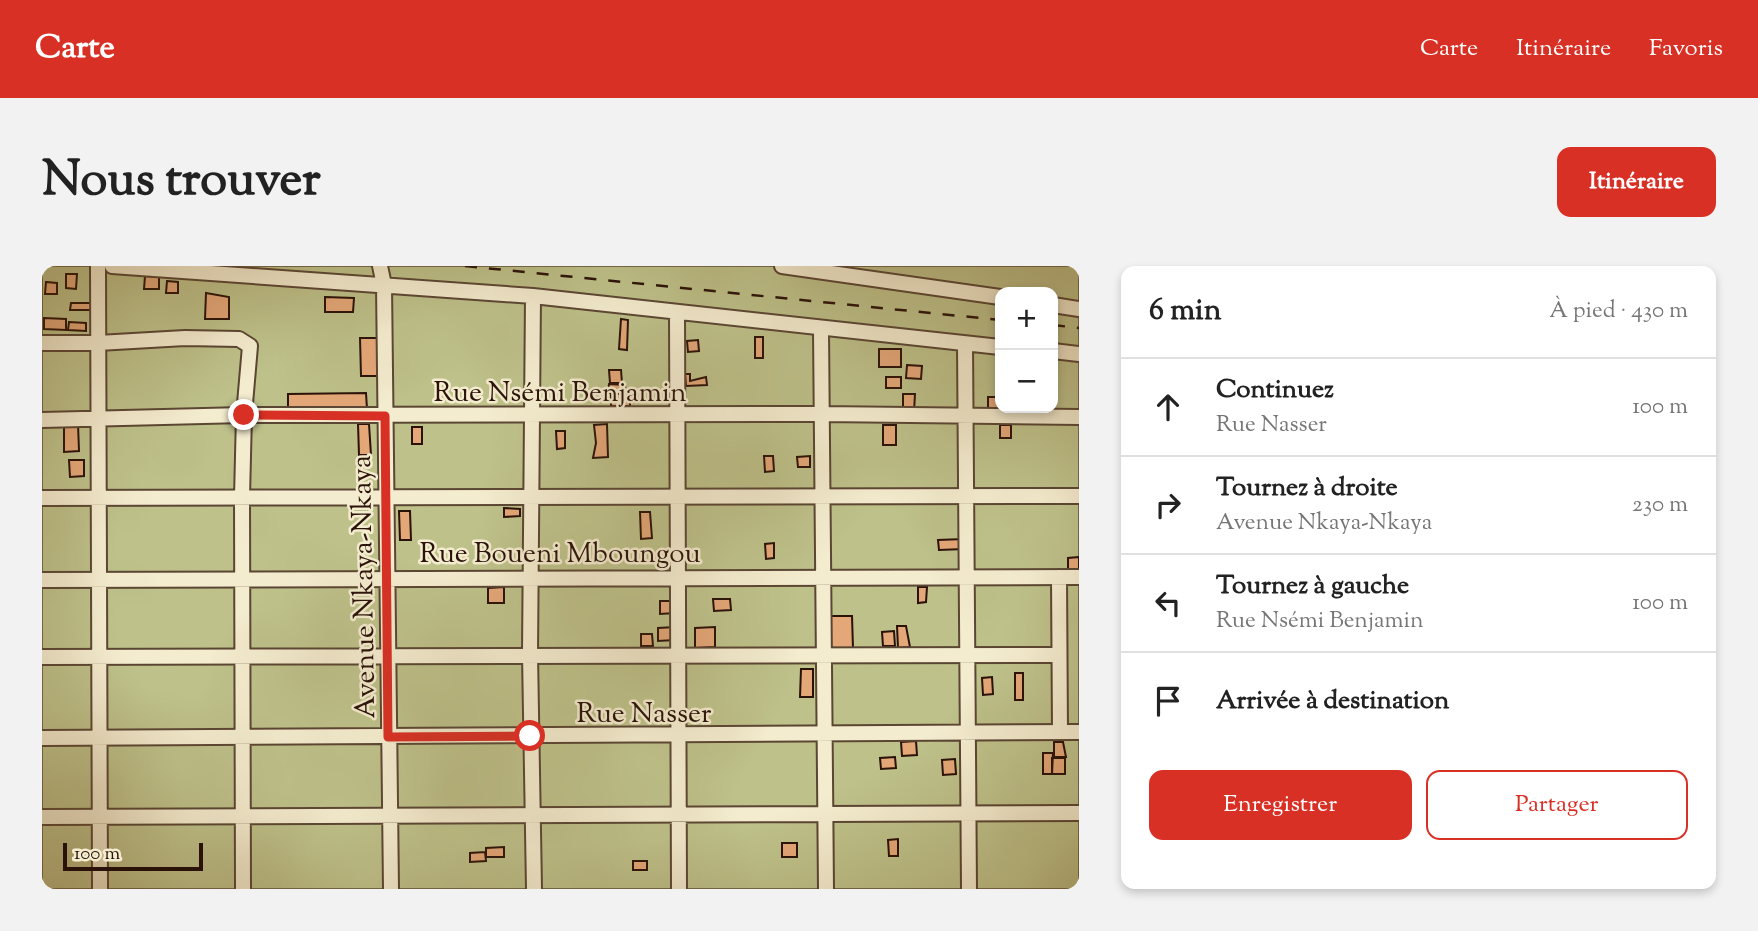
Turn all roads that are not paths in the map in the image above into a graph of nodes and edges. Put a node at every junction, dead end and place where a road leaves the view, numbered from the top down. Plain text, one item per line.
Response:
1 (99, 266) edge
2 (113, 266) edge
3 (380, 266) edge
4 (782, 266) edge
5 (384, 285) junction
6 (533, 296) junction
7 (995, 297) edge
8 (1058, 306) edge
9 (1079, 309) edge
10 (677, 313) junction
11 (821, 330) junction
12 (42, 343) edge
13 (98, 343) junction
14 (965, 344) junction
15 (995, 347) edge
16 (1058, 352) edge
17 (1079, 354) edge
18 (823, 414) junction
19 (244, 415) junction
20 (385, 416) junction
21 (533, 416) junction
22 (677, 416) junction
23 (966, 417) junction
24 (1079, 417) edge
25 (42, 420) edge
26 (99, 421) junction
27 (678, 495) junction
28 (822, 495) junction
29 (532, 496) junction
30 (966, 496) junction
31 (1079, 496) edge
32 (242, 497) junction
33 (386, 497) junction
34 (42, 498) edge
35 (98, 498) junction
36 (821, 575) junction
37 (968, 576) junction
38 (387, 577) junction
39 (679, 577) junction
40 (1059, 577) junction
41 (1079, 577) edge
42 (242, 578) junction
43 (532, 578) junction
44 (42, 580) edge
45 (100, 580) junction
46 (530, 654) junction
47 (822, 654) junction
48 (681, 655) junction
49 (1059, 655) junction
50 (242, 656) junction
51 (966, 656) junction
52 (42, 657) edge
53 (98, 657) junction
54 (388, 657) junction
55 (1060, 732) junction
56 (1079, 732) edge
57 (968, 733) junction
58 (823, 734) junction
59 (530, 736) junction
60 (242, 737) junction
61 (388, 737) junction
62 (677, 737) junction
63 (42, 738) edge
64 (99, 738) junction
65 (1079, 813) edge
66 (679, 814) junction
67 (969, 814) junction
68 (826, 815) junction
69 (243, 816) junction
70 (390, 816) junction
71 (534, 816) junction
72 (42, 817) edge
73 (98, 818) junction
74 (100, 889) edge
75 (243, 889) edge
76 (391, 889) edge
77 (534, 889) edge
78 (680, 889) edge
79 (826, 889) edge
80 (969, 889) edge

1 - 13 street
2 - 5 street
3 - 5 street, Avenue Nkaya-Nkaya
4 - 7 street
5 - 6 street
5 - 20 street, Avenue Nkaya-Nkaya
6 - 10 street
6 - 21 street
8 - 9 street
10 - 11 street
10 - 22 street
11 - 14 street
11 - 18 street
12 - 13 street
13 - 19 street
13 - 26 street
14 - 15 street
14 - 23 street
16 - 17 street
18 - 22 street, Rue Nsémi Benjamin
18 - 23 street, Rue Nsémi Benjamin
18 - 28 street
19 - 20 street, Rue Nsémi Benjamin
19 - 26 street, Rue Nsémi Benjamin
19 - 32 street
20 - 21 street, Rue Nsémi Benjamin
20 - 33 street, Avenue Nkaya-Nkaya
21 - 22 street, Rue Nsémi Benjamin
21 - 29 street
22 - 27 street
23 - 24 street, Rue Nsémi Benjamin
23 - 30 street
25 - 26 street, Rue Nsémi Benjamin
26 - 35 street
27 - 28 street
27 - 29 street
27 - 39 street
28 - 30 street
28 - 36 street
29 - 33 street
29 - 43 street
30 - 31 street
30 - 37 street
32 - 33 street
32 - 35 street
32 - 42 street
33 - 38 street, Avenue Nkaya-Nkaya
34 - 35 street
35 - 45 street
36 - 37 street, Rue Boueni Mboungou
36 - 39 street, Rue Boueni Mboungou
36 - 47 street
37 - 40 street, Rue Boueni Mboungou
37 - 51 street
38 - 42 street, Rue Boueni Mboungou
38 - 43 street, Rue Boueni Mboungou
38 - 54 street, Avenue Nkaya-Nkaya
39 - 43 street, Rue Boueni Mboungou
39 - 48 street
40 - 41 street, Rue Boueni Mboungou
40 - 49 street
42 - 45 street, Rue Boueni Mboungou
42 - 50 street
43 - 46 street
44 - 45 street, Rue Boueni Mboungou
45 - 53 street
46 - 48 street
46 - 54 street
46 - 59 street
47 - 48 street
47 - 51 street
47 - 58 street
48 - 62 street
49 - 51 street
49 - 55 street
50 - 53 street
50 - 54 street
50 - 60 street
51 - 57 street
52 - 53 street
53 - 64 street
54 - 61 street, Avenue Nkaya-Nkaya
55 - 56 street, Rue Nasser
55 - 57 street, Rue Nasser
57 - 58 street, Rue Nasser
57 - 67 street
58 - 62 street, Rue Nasser
58 - 68 street
59 - 61 street, Rue Nasser
59 - 62 street, Rue Nasser
59 - 71 street
60 - 61 street, Rue Nasser
60 - 64 street, Rue Nasser
60 - 69 street
61 - 70 street, Avenue Nkaya-Nkaya
62 - 66 street
63 - 64 street, Rue Nasser
64 - 73 street
65 - 67 street
66 - 68 street
66 - 71 street
66 - 78 street
67 - 68 street
67 - 80 street
68 - 79 street
69 - 70 street
69 - 73 street
69 - 75 street
70 - 71 street
70 - 76 street, Avenue Nkaya-Nkaya
71 - 77 street
72 - 73 street
73 - 74 street

